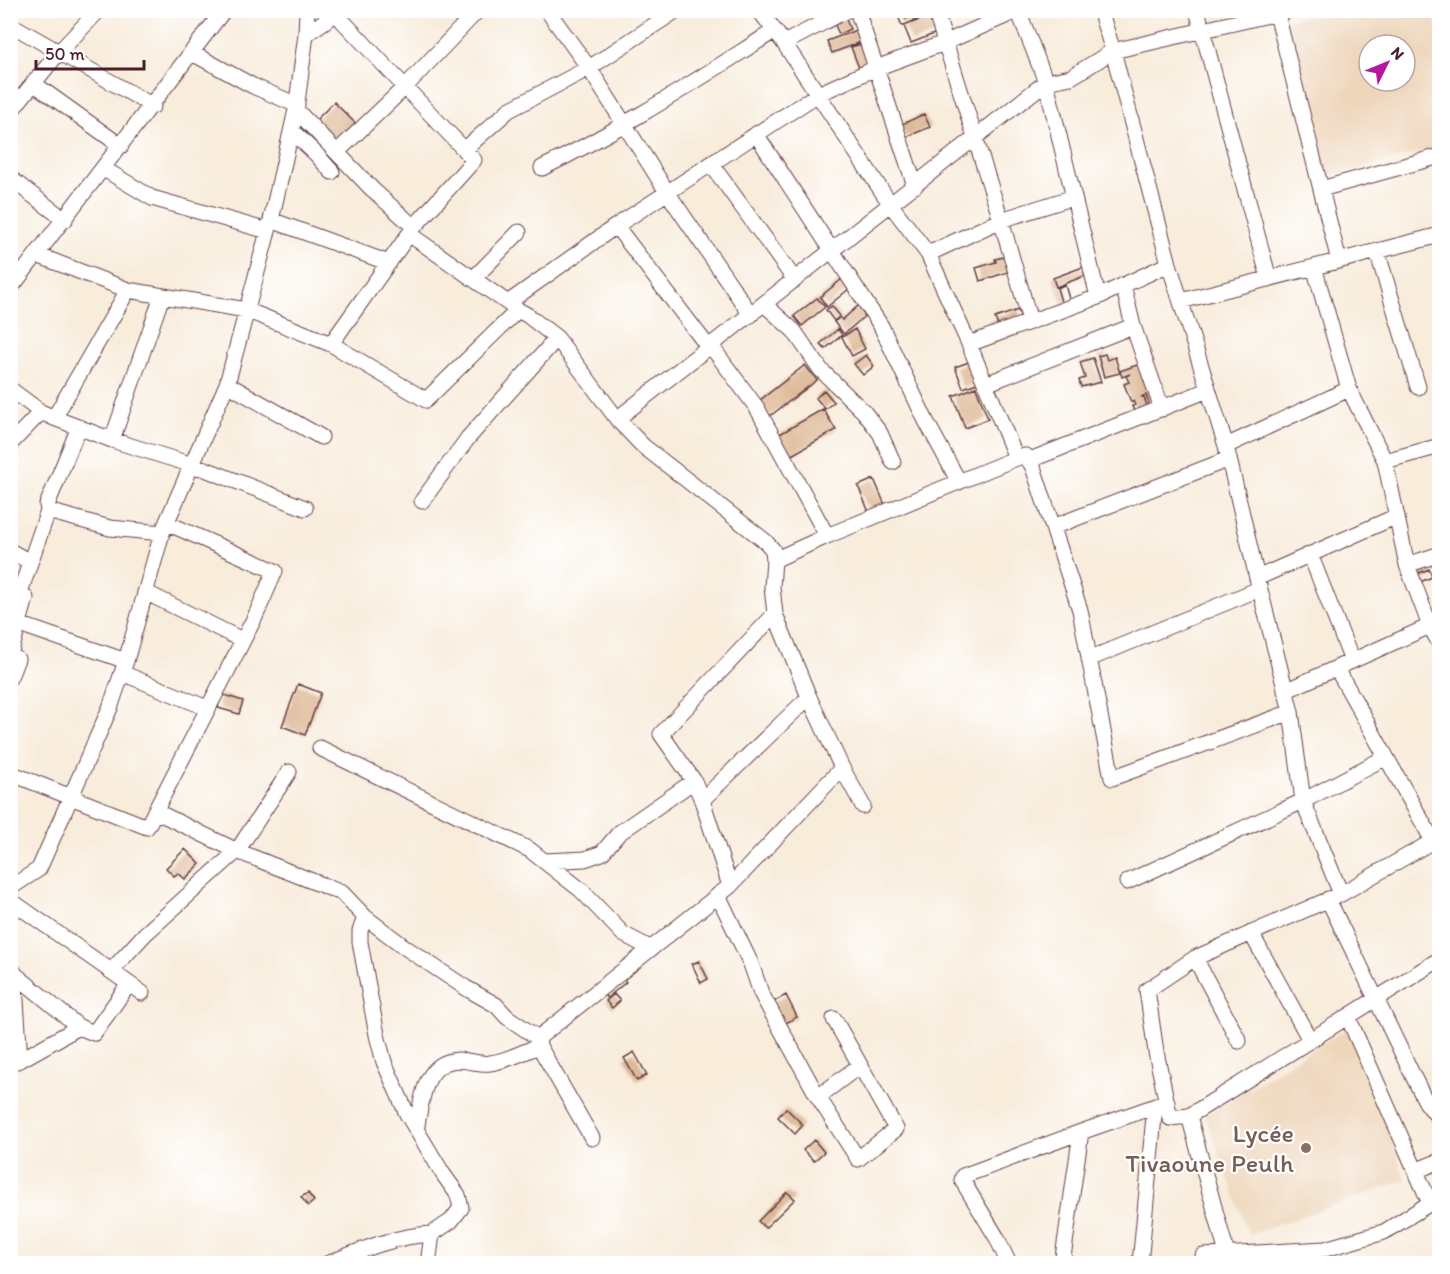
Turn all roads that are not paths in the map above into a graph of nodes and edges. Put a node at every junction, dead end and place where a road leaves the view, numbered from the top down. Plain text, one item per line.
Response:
1 (99, 10) edge
2 (307, 10) edge
3 (478, 10) edge
4 (547, 10) edge
5 (677, 10) edge
6 (759, 10) edge
7 (847, 10) edge
8 (857, 10) edge
9 (935, 10) edge
10 (1100, 10) edge
11 (1197, 10) edge
12 (1018, 11) edge
13 (338, 12) edge
14 (1281, 12) edge
15 (218, 14) edge
16 (10, 24) edge
17 (1202, 31) junction
18 (306, 34) junction
19 (779, 37) junction
20 (944, 43) junction
21 (1113, 51) junction
22 (58, 52) junction
23 (192, 53) junction
24 (589, 68) junction
25 (876, 68) junction
26 (1046, 82) junction
27 (33, 83) junction
28 (405, 87) junction
29 (818, 94) junction
30 (153, 106) junction
31 (297, 108) junction
32 (10, 112) edge
33 (624, 125) junction
34 (292, 131) junction
35 (756, 134) junction
36 (975, 139) junction
37 (121, 146) junction
38 (327, 150) junction
39 (464, 150) junction
40 (1440, 156) edge
41 (711, 164) junction
42 (542, 168) dead end
43 (104, 169) junction
44 (332, 172) dead end
45 (10, 178) edge
46 (915, 186) junction
47 (1321, 189) junction
48 (668, 192) junction
49 (1074, 197) junction
50 (891, 204) junction
51 (65, 220) junction
52 (1001, 220) junction
53 (270, 226) junction
54 (616, 226) junction
55 (412, 231) junction
56 (519, 232) dead end
57 (1440, 235) edge
58 (832, 251) junction
59 (1377, 251) junction
60 (928, 254) junction
61 (37, 255) junction
62 (1339, 261) junction
63 (389, 263) junction
64 (1169, 264) junction
65 (1314, 267) junction
66 (474, 278) junction
67 (1269, 279) junction
68 (795, 280) junction
69 (1123, 285) junction
70 (10, 289) edge
71 (128, 290) junction
72 (162, 296) junction
73 (1098, 297) junction
74 (1181, 301) junction
75 (764, 304) junction
76 (514, 306) junction
77 (246, 309) junction
78 (751, 315) junction
79 (1030, 321) junction
80 (1133, 326) junction
81 (557, 338) junction
82 (331, 344) junction
83 (969, 344) junction
84 (710, 347) junction
85 (227, 384) junction
86 (986, 384) junction
87 (1418, 387) dead end
88 (10, 389) edge
89 (1349, 389) junction
90 (1208, 390) junction
91 (1162, 409) junction
92 (48, 415) junction
93 (617, 419) junction
94 (79, 427) junction
95 (321, 437) dead end
96 (112, 440) junction
97 (10, 444) edge
98 (1440, 446) edge
99 (1228, 452) junction
100 (1023, 459) junction
101 (1385, 461) junction
102 (892, 462) dead end
103 (192, 466) junction
104 (958, 482) junction
105 (422, 501) dead end
106 (305, 508) dead end
107 (48, 511) junction
108 (1397, 516) junction
109 (1053, 527) junction
110 (165, 528) junction
111 (827, 536) junction
112 (10, 551) edge
113 (1310, 554) junction
114 (1440, 554) edge
115 (774, 560) junction
116 (30, 562) junction
117 (1407, 565) junction
118 (1258, 583) junction
119 (145, 592) junction
120 (775, 614) junction
121 (19, 624) junction
122 (1430, 626) junction
123 (242, 639) junction
124 (1440, 644) edge
125 (10, 656) edge
126 (1089, 659) junction
127 (1352, 661) junction
128 (124, 667) junction
129 (1337, 669) junction
130 (10, 677) edge
131 (1285, 691) junction
132 (809, 697) junction
133 (207, 708) junction
134 (1291, 711) junction
135 (320, 748) dead end
136 (1386, 757) junction
137 (842, 768) junction
138 (10, 772) edge
139 (289, 772) dead end
140 (694, 781) junction
141 (71, 796) junction
142 (702, 800) junction
143 (1304, 801) junction
144 (863, 806) dead end
145 (155, 811) junction
146 (1436, 839) edge
147 (237, 851) junction
148 (545, 861) junction
149 (1127, 882) dead end
150 (10, 888) edge
151 (724, 890) junction
152 (1334, 896) junction
153 (10, 900) edge
154 (365, 917) junction
155 (1251, 933) junction
156 (651, 948) junction
157 (1195, 958) junction
158 (1440, 959) edge
159 (12, 971) edge
160 (111, 971) junction
161 (1376, 999) junction
162 (1348, 1017) junction
163 (834, 1019) dead end
164 (80, 1027) junction
165 (1310, 1040) junction
166 (1239, 1041) dead end
167 (538, 1042) junction
168 (15, 1061) edge
169 (859, 1066) junction
170 (818, 1097) junction
171 (1161, 1104) junction
172 (1189, 1116) junction
173 (1440, 1120) edge
174 (416, 1130) junction
175 (1081, 1132) junction
176 (592, 1138) dead end
177 (1440, 1161) edge
178 (1415, 1171) junction
179 (432, 1234) junction
180 (1227, 1254) junction
181 (1203, 1256) dead end
182 (327, 1263) edge
183 (428, 1263) edge
184 (1009, 1263) edge
185 (1062, 1263) edge
186 (1140, 1263) edge

1 - 22 street
2 - 18 street
3 - 28 street
4 - 24 street
5 - 24 street
6 - 19 street
7 - 19 street
8 - 25 street
9 - 20 street
10 - 21 street
11 - 17 street
12 - 20 street
12 - 26 street
13 - 18 street
13 - 28 street
14 - 17 street
14 - 47 street
15 - 23 street
16 - 22 street
17 - 21 street
17 - 67 street
18 - 31 street
19 - 29 street
19 - 33 street
20 - 25 street
20 - 36 street
21 - 26 street
21 - 64 street
22 - 27 street
22 - 30 street
23 - 30 street
23 - 31 street
24 - 33 street
24 - 39 street
25 - 29 street
25 - 46 street
26 - 36 street
26 - 49 street
27 - 32 street
27 - 37 street
28 - 38 street
28 - 39 street
29 - 35 street
29 - 50 street
30 - 37 street
31 - 34 street
31 - 38 street
33 - 42 street
33 - 48 street
34 - 38 street
34 - 53 street
35 - 41 street
35 - 58 street
36 - 46 street
36 - 52 street
37 - 43 street
38 - 44 street
38 - 55 street
39 - 55 street
40 - 47 street
41 - 48 street
41 - 68 street
43 - 51 street
43 - 53 street
45 - 51 street
46 - 50 street
47 - 62 street
48 - 54 street
48 - 78 street
49 - 52 street
49 - 73 street
50 - 58 street
50 - 60 street
51 - 61 street
52 - 60 street
52 - 79 street
53 - 63 street
53 - 77 street
54 - 76 street
54 - 84 street
55 - 63 street
55 - 66 street
56 - 66 street
57 - 59 street
58 - 68 street
58 - 104 street
59 - 62 street
59 - 87 street
60 - 83 street
61 - 70 street
61 - 71 street
62 - 65 street
63 - 82 street
64 - 69 street
64 - 74 street
65 - 67 street
65 - 89 street
66 - 76 street
67 - 74 street
68 - 75 street
69 - 73 street
69 - 80 street
71 - 72 street
71 - 92 street
72 - 77 street
72 - 96 street
73 - 79 street
74 - 90 street
75 - 78 street
75 - 102 street
76 - 81 street
76 - 82 street
77 - 82 street
77 - 85 street
78 - 84 street
79 - 83 street
80 - 86 street
80 - 91 street
81 - 93 street
81 - 105 street
83 - 86 street
84 - 93 street
84 - 111 street
85 - 95 street
85 - 103 street
86 - 100 street
88 - 92 street
89 - 99 street
89 - 101 street
90 - 91 street
90 - 99 street
91 - 100 street
92 - 94 street
92 - 97 street
93 - 115 street
94 - 96 street
94 - 107 street
96 - 103 street
98 - 101 street
99 - 109 street
99 - 118 street
100 - 104 street
100 - 109 street
101 - 108 street
103 - 106 street
103 - 110 street
104 - 111 street
107 - 110 street
107 - 116 street
108 - 113 street
108 - 117 street
109 - 126 street
110 - 119 street
110 - 123 street
111 - 115 street
112 - 116 street
113 - 118 street
113 - 127 street
114 - 117 street
115 - 120 street
116 - 121 street
117 - 122 street
118 - 126 street
118 - 131 street
119 - 123 street
119 - 128 street
120 - 132 street
120 - 140 street
121 - 125 street
121 - 128 street
122 - 124 street
122 - 127 street
123 - 133 street
125 - 130 street
126 - 134 street
127 - 129 street
128 - 133 street
128 - 141 street
129 - 131 street
129 - 136 street
131 - 134 street
132 - 137 street
132 - 142 street
133 - 145 street
134 - 143 street
135 - 148 street
136 - 143 street
136 - 146 street
137 - 144 street
137 - 151 street
138 - 141 street
139 - 147 street
140 - 142 street
140 - 148 street
141 - 145 street
141 - 150 street
142 - 151 street
143 - 149 street
143 - 152 street
145 - 147 street
146 - 152 street
147 - 154 street
147 - 160 street
148 - 156 street
151 - 156 street
151 - 170 street
152 - 155 street
152 - 161 street
153 - 160 street
154 - 167 street
154 - 174 street
155 - 157 street
155 - 165 street
156 - 167 street
157 - 166 street
157 - 171 street
158 - 161 street
159 - 164 street
159 - 168 street
160 - 164 street
161 - 162 street
161 - 173 street
162 - 165 street
162 - 178 street
163 - 169 street
164 - 168 street
165 - 172 street
167 - 174 street
167 - 176 street
169 - 170 street
169 - 170 street
171 - 172 street
171 - 175 street
171 - 186 street
172 - 180 street
174 - 179 street
175 - 184 street
175 - 185 street
177 - 178 street
178 - 180 street
179 - 182 street
179 - 183 street
180 - 181 street

